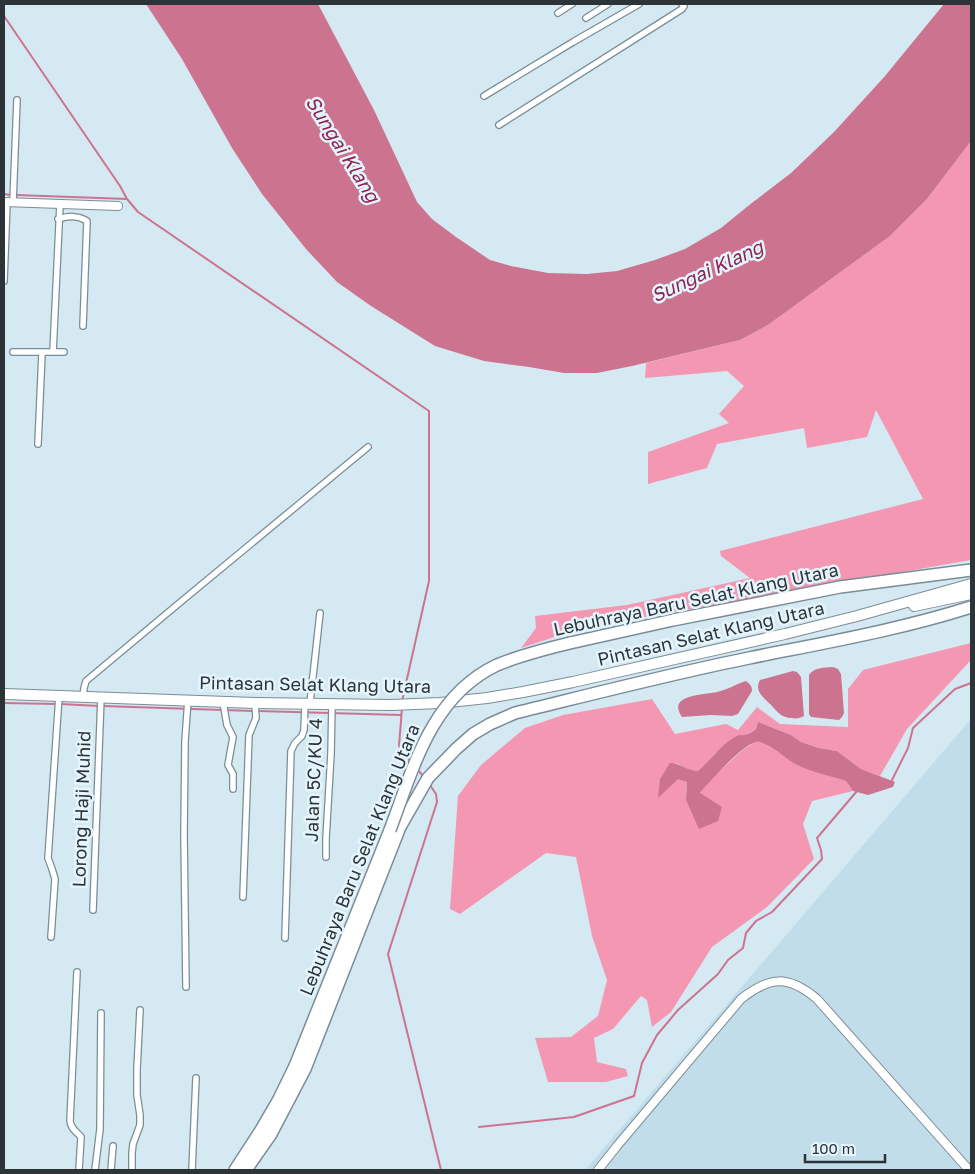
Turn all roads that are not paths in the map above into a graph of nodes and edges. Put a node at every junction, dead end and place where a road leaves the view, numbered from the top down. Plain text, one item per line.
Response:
1 (572, 4) edge
2 (608, 4) edge
3 (640, 4) edge
4 (683, 5) edge
5 (558, 13) dead end
6 (586, 18) dead end
7 (484, 96) dead end
8 (17, 100) dead end
9 (499, 126) dead end
10 (8, 202) edge
11 (60, 204) junction
12 (118, 206) dead end
13 (58, 219) junction
14 (4, 281) edge
15 (83, 326) dead end
16 (13, 352) dead end
17 (53, 352) junction
18 (64, 352) dead end
19 (42, 353) junction
20 (38, 444) dead end
21 (368, 447) dead end
22 (971, 570) edge
23 (971, 584) edge
24 (971, 594) edge
25 (971, 607) edge
26 (320, 613) dead end
27 (857, 616) junction
28 (4, 694) edge
29 (84, 697) junction
30 (59, 698) junction
31 (101, 699) junction
32 (188, 702) junction
33 (224, 704) junction
34 (332, 704) junction
35 (256, 705) junction
36 (307, 705) junction
37 (233, 789) dead end
38 (326, 857) dead end
39 (243, 897) dead end
40 (93, 910) dead end
41 (51, 936) dead end
42 (285, 938) dead end
43 (76, 972) dead end
44 (186, 987) dead end
45 (140, 1010) dead end
46 (101, 1013) dead end
47 (196, 1078) dead end
48 (113, 1146) dead end
49 (79, 1169) edge
50 (95, 1170) edge
51 (111, 1170) edge
52 (132, 1170) edge
53 (192, 1170) edge
54 (235, 1170) edge
55 (246, 1170) edge
56 (598, 1170) edge
57 (969, 1170) edge

1 - 5 street
2 - 6 street
3 - 7 street
4 - 9 street
8 - 10 street
10 - 11 street
10 - 14 street
11 - 12 street
11 - 13 street
13 - 15 street
13 - 17 street
16 - 19 street
17 - 18 street
17 - 19 street
19 - 20 street
21 - 29 street
22 - 54 highway, Lebuhraya Baru Selat Klang Utara, bridge
23 - 27 highway
24 - 27 highway
25 - 55 highway, Lebuhraya Baru Selat Klang Utara
26 - 36 street
27 - 34 highway, Pintasan Selat Klang Utara
28 - 30 highway, Pintasan Selat Klang Utara
29 - 30 highway, Pintasan Selat Klang Utara
29 - 31 highway, Pintasan Selat Klang Utara
30 - 41 street
31 - 32 highway, Pintasan Selat Klang Utara
31 - 40 street, Lorong Haji Muhid
32 - 33 highway, Pintasan Selat Klang Utara
32 - 44 street
33 - 35 highway, Pintasan Selat Klang Utara
33 - 37 street
34 - 36 highway, Pintasan Selat Klang Utara
34 - 38 street, Jalan 5C/KU 4
35 - 36 highway, Pintasan Selat Klang Utara
35 - 39 street
36 - 42 street
43 - 49 street
45 - 52 street
46 - 50 street
47 - 53 street
48 - 51 street
56 - 57 street

